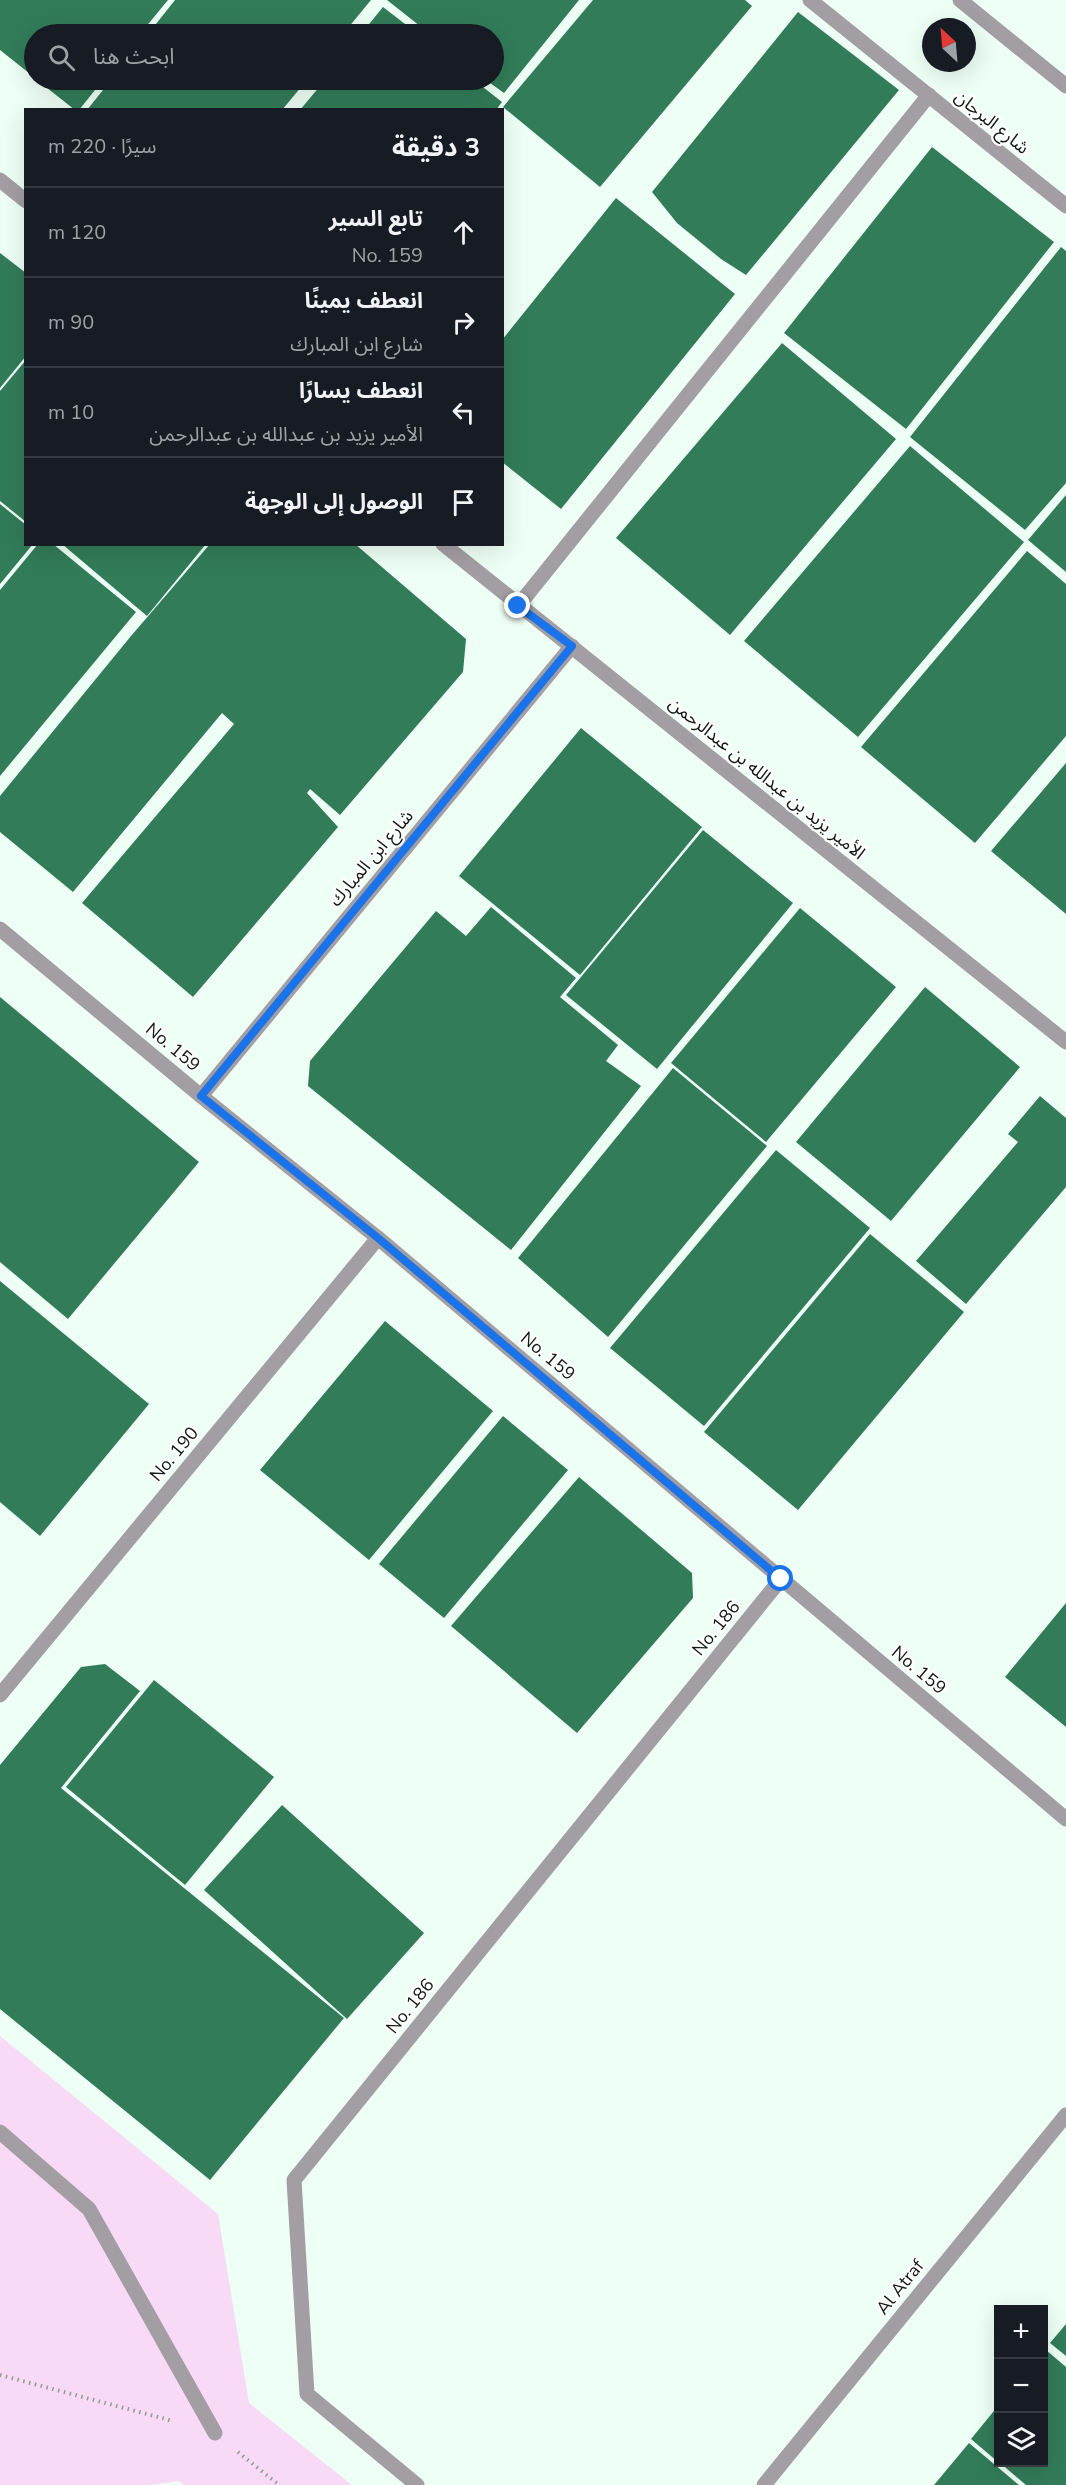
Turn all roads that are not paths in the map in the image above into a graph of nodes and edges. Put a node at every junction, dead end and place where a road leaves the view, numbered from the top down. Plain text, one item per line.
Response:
1 (810, 0) edge
2 (960, 0) edge
3 (1066, 86) edge
4 (928, 95) junction
5 (0, 180) edge
6 (24, 199) edge
7 (1066, 206) edge
8 (445, 546) edge
9 (518, 606) junction
10 (572, 646) junction
11 (0, 929) edge
12 (1066, 1042) edge
13 (201, 1096) junction
14 (378, 1238) junction
15 (781, 1579) junction
16 (0, 1695) edge
17 (1066, 1819) edge
18 (1066, 2115) edge
19 (0, 2132) edge
20 (215, 2433) road end
21 (417, 2485) edge
22 (764, 2485) edge

1 - 4 street, شارع البرجان
2 - 3 street
4 - 7 street, شارع البرجان
4 - 9 street
5 - 6 street
8 - 9 street, الأمير يزيد بن عبدالله بن عبدالرحمن
9 - 10 street, الأمير يزيد بن عبدالله بن عبدالرحمن
10 - 12 street, الأمير يزيد بن عبدالله بن عبدالرحمن
10 - 13 street, شارع ابن المبارك
11 - 13 street, No. 159
13 - 14 street, No. 159
14 - 15 street, No. 159
14 - 16 street, No. 190
15 - 17 street, No. 159
15 - 21 street, No. 186
18 - 22 street, Al Atraf
19 - 20 street

